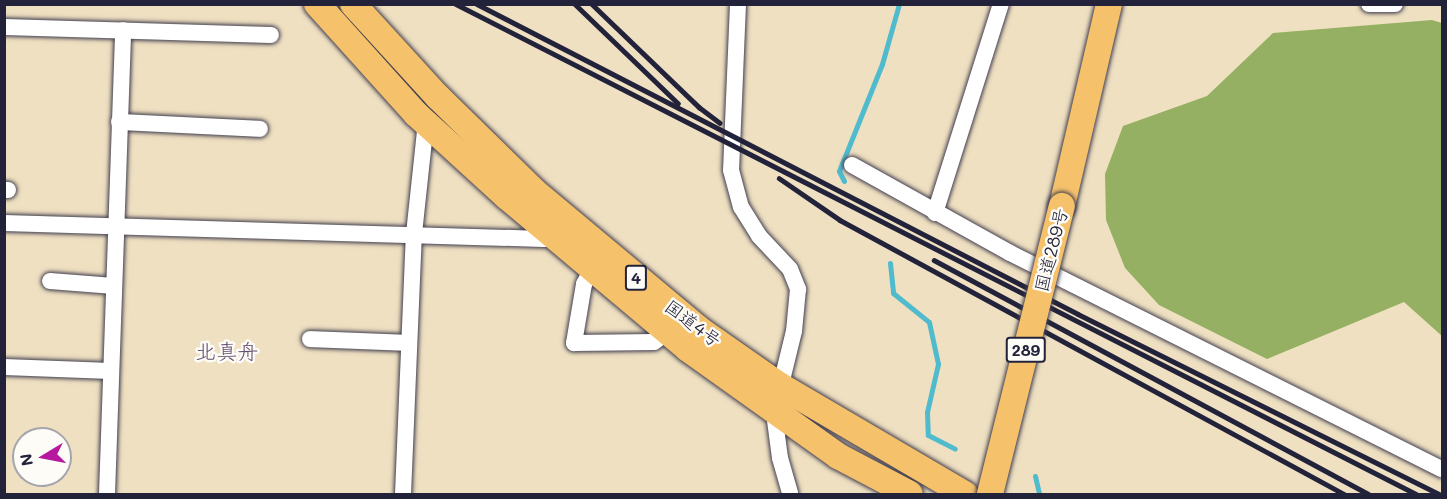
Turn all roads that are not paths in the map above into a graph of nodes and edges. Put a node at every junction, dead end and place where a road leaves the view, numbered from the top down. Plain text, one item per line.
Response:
1 (317, 4) edge
2 (353, 4) edge
3 (738, 4) edge
4 (1001, 4) edge
5 (1108, 4) edge
6 (1369, 4) edge
7 (1395, 4) edge
8 (4, 27) edge
9 (123, 30) junction
10 (271, 35) dead end
11 (119, 122) junction
12 (426, 122) junction
13 (260, 129) dead end
14 (852, 165) dead end
15 (935, 213) junction
16 (4, 222) edge
17 (116, 227) junction
18 (414, 234) junction
19 (551, 234) junction
20 (592, 269) junction
21 (50, 281) dead end
22 (114, 286) junction
23 (668, 332) junction
24 (310, 339) dead end
25 (410, 343) junction
26 (4, 367) edge
27 (111, 371) junction
28 (779, 385) junction
29 (774, 412) junction
30 (1443, 469) edge
31 (107, 495) edge
32 (403, 495) edge
33 (790, 495) edge
34 (910, 495) edge
35 (965, 495) edge
36 (990, 495) edge

1 - 12 highway, 国道4号 / 4
2 - 28 highway, 国道4号 / 4
3 - 28 street
4 - 15 street
5 - 36 highway, 国道289号 / 289, bridge
6 - 7 street
8 - 9 street
9 - 10 street
9 - 11 street
11 - 13 street
11 - 17 street
12 - 18 street
12 - 19 highway, 国道4号 / 4
14 - 15 street
15 - 30 street
16 - 17 street
17 - 18 street
17 - 22 street
18 - 19 street
18 - 25 street
19 - 20 highway, 国道4号 / 4
20 - 23 highway, 国道4号 / 4
20 - 23 street
21 - 22 street
22 - 27 street
23 - 29 highway, 国道4号 / 4
24 - 25 street
25 - 32 street
26 - 27 street
27 - 31 street
28 - 29 street
28 - 35 highway, 国道4号 / 4
29 - 33 street
29 - 34 highway, 国道4号 / 4

